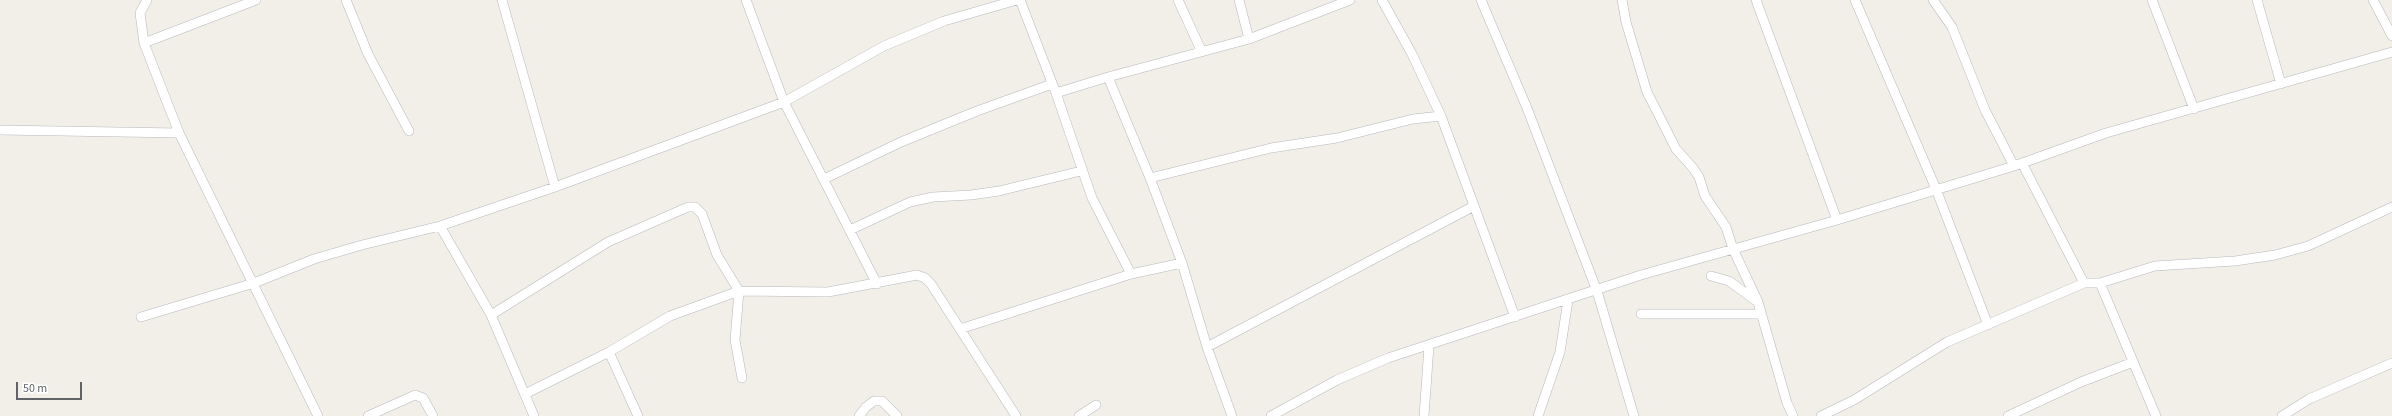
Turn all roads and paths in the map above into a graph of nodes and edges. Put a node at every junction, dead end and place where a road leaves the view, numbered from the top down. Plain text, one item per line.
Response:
1 (147, 0) edge
2 (256, 0) edge
3 (346, 0) edge
4 (502, 0) edge
5 (746, 0) edge
6 (1019, 0) edge
7 (1178, 0) edge
8 (1239, 0) edge
9 (1350, 0) edge
10 (1382, 0) edge
11 (1481, 0) edge
12 (1622, 0) edge
13 (1756, 0) edge
14 (1855, 0) edge
15 (1933, 0) edge
16 (2152, 0) edge
17 (2257, 0) edge
18 (2373, 0) edge
19 (2392, 36) edge
20 (1249, 39) junction
21 (144, 43) junction
22 (1202, 52) junction
23 (2392, 52) edge
24 (1108, 77) junction
25 (2281, 84) junction
26 (1054, 88) junction
27 (784, 102) junction
28 (2194, 109) junction
29 (1441, 116) junction
30 (0, 130) edge
31 (409, 131) dead end
32 (179, 133) junction
33 (2018, 165) junction
34 (1082, 171) junction
35 (1150, 178) junction
36 (824, 179) junction
37 (555, 188) junction
38 (1936, 189) junction
39 (1474, 206) junction
40 (2392, 207) edge
41 (1838, 220) junction
42 (440, 226) junction
43 (850, 230) junction
44 (1733, 249) junction
45 (1182, 263) junction
46 (1132, 274) junction
47 (1711, 276) dead end
48 (254, 283) junction
49 (2084, 283) junction
50 (2100, 283) junction
51 (876, 284) junction
52 (739, 291) junction
53 (1597, 291) junction
54 (1568, 300) junction
55 (1758, 302) junction
56 (1641, 314) dead end
57 (1761, 314) junction
58 (141, 316) dead end
59 (491, 316) junction
60 (1515, 318) junction
61 (1988, 325) junction
62 (960, 328) junction
63 (1429, 346) junction
64 (1207, 347) junction
65 (609, 352) junction
66 (2133, 362) junction
67 (2392, 363) edge
68 (742, 378) dead end
69 (526, 394) junction
70 (1096, 405) dead end
71 (318, 416) edge
72 (368, 416) edge
73 (433, 416) edge
74 (534, 416) edge
75 (638, 416) edge
76 (858, 416) edge
77 (897, 416) edge
78 (1016, 416) edge
79 (1079, 416) edge
80 (1232, 416) edge
81 (1271, 416) edge
82 (1424, 416) edge
83 (1538, 416) edge
84 (1634, 416) edge
85 (1794, 416) edge
86 (1821, 416) edge
87 (2008, 416) edge
88 (2156, 416) edge
89 (2282, 416) edge

1 - 21 street
2 - 21 street
3 - 31 street
4 - 37 street
5 - 27 street
6 - 26 street
6 - 27 street
7 - 22 street
8 - 20 street
9 - 20 street
10 - 29 street
11 - 53 street
12 - 44 street
13 - 41 street
14 - 38 street
15 - 33 street
16 - 28 street
17 - 25 street
18 - 19 street
20 - 22 street
21 - 32 street
22 - 24 street
23 - 25 street
24 - 26 street
24 - 35 street
25 - 28 street
26 - 34 street
26 - 36 street
27 - 36 street
27 - 37 street
28 - 33 street
29 - 35 street
29 - 39 street
30 - 32 street
32 - 48 street
33 - 38 street
33 - 49 street
34 - 43 street
34 - 46 street
35 - 45 street
36 - 43 street
37 - 42 street
38 - 41 street
38 - 61 street
39 - 60 street
39 - 64 street
40 - 50 street
41 - 44 street
42 - 48 street
42 - 59 street
43 - 51 street
44 - 53 street
44 - 55 street
45 - 46 street
45 - 64 street
46 - 62 street
47 - 55 street
48 - 58 street
48 - 71 street
49 - 50 street
49 - 61 street
50 - 66 street
51 - 52 street
51 - 62 street
52 - 59 street
52 - 65 street
52 - 68 street
53 - 54 street
53 - 84 street
54 - 60 street
54 - 83 street
55 - 57 street
56 - 57 street
57 - 85 street
59 - 69 street
60 - 63 street
61 - 86 street
62 - 78 street
63 - 81 street
63 - 82 street
64 - 80 street
65 - 69 street
65 - 75 street
66 - 87 street
66 - 88 street
67 - 89 street
69 - 74 street
70 - 79 street
72 - 73 street
76 - 77 street

